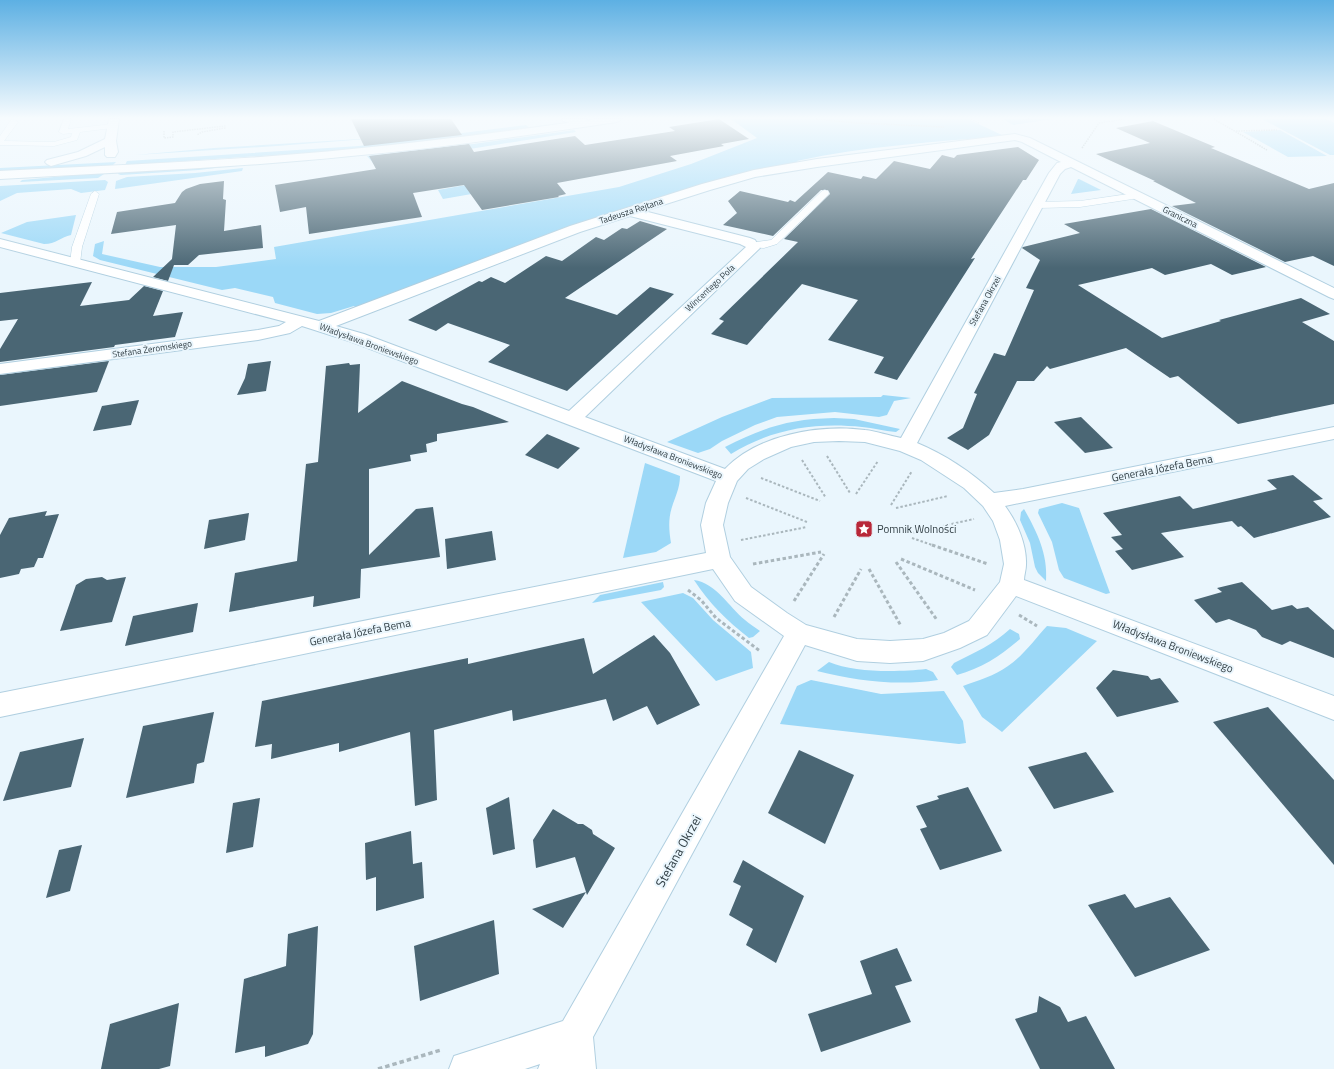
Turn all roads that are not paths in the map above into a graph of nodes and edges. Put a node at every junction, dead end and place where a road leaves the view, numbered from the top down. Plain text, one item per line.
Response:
1 (98, 169) edge
2 (783, 169) edge
3 (1059, 169) edge
4 (1083, 169) edge
5 (0, 174) edge
6 (825, 193) dead end
7 (95, 194) dead end
8 (1136, 196) junction
9 (1038, 205) junction
10 (628, 211) junction
11 (752, 245) junction
12 (4, 246) edge
13 (74, 263) junction
14 (1334, 294) edge
15 (301, 320) junction
16 (320, 326) junction
17 (0, 369) edge
18 (572, 419) junction
19 (1334, 433) edge
20 (906, 446) junction
21 (728, 478) junction
22 (983, 508) junction
23 (719, 559) junction
24 (1012, 585) junction
25 (795, 620) junction
26 (0, 705) edge
27 (1334, 708) edge
28 (577, 1052) edge
29 (457, 1058) edge
30 (556, 1069) edge

1 - 5 street
2 - 10 street, Tadeusza Rejtana
3 - 9 street, Stefana Okrzei
4 - 8 street, Graniczna
6 - 11 lane
7 - 13 lane
8 - 9 lane
8 - 14 street, Graniczna
9 - 20 street, Stefana Okrzei
10 - 11 street
10 - 16 street, Tadeusza Rejtana
11 - 18 street, Wincentego Pola
12 - 13 street, Władysława Broniewskiego
13 - 15 street, Władysława Broniewskiego
15 - 16 street, Władysława Broniewskiego
15 - 17 street, Stefana Żeromskiego
16 - 18 street, Władysława Broniewskiego
18 - 21 street, Władysława Broniewskiego
19 - 22 street, Generała Józefa Bema
20 - 21 street
20 - 22 street
21 - 23 street
22 - 24 street
23 - 25 street
23 - 26 street, Generała Józefa Bema
24 - 25 street
24 - 27 street, Władysława Broniewskiego
25 - 28 street, Stefana Okrzei
28 - 29 street
28 - 30 street, Stefana Okrzei

